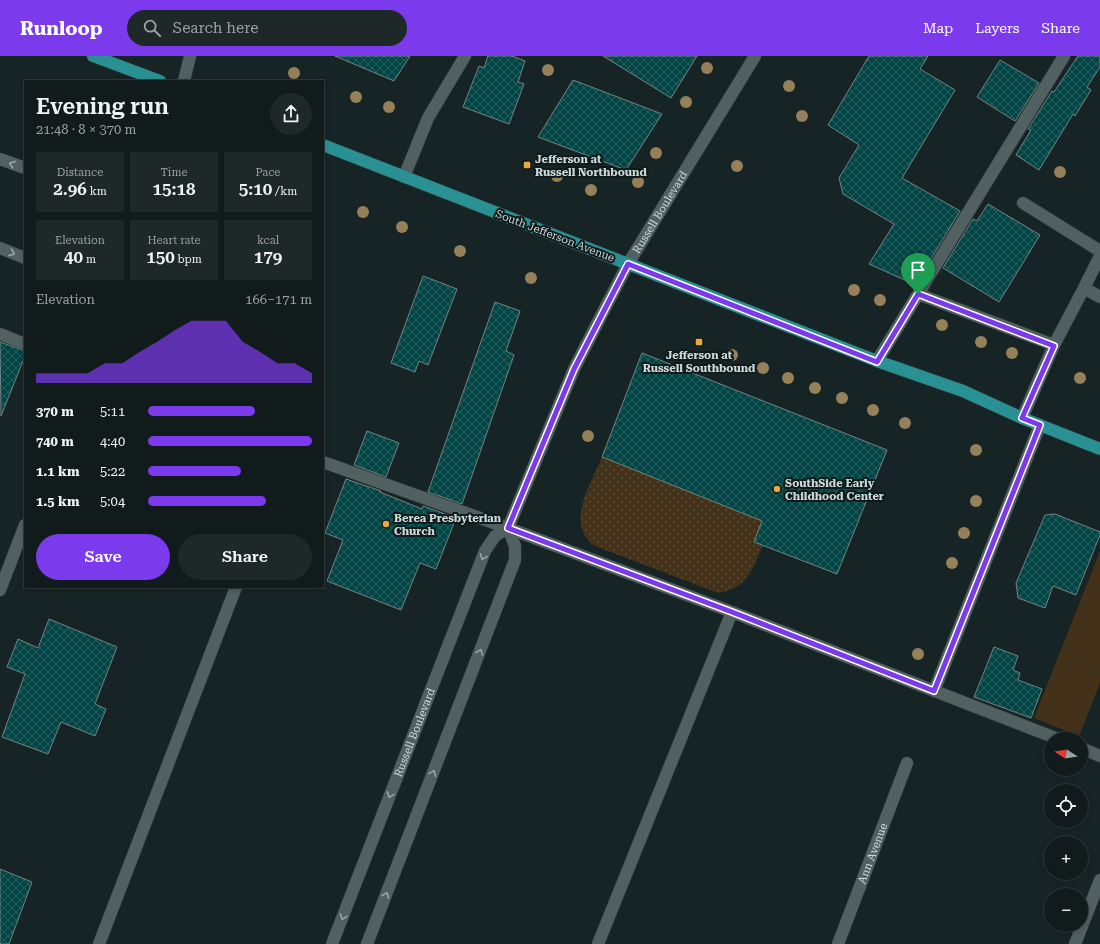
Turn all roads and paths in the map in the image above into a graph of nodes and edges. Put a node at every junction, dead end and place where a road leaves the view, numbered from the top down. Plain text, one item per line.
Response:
1 (93, 56) edge
2 (190, 56) edge
3 (465, 56) edge
4 (755, 56) edge
5 (1064, 56) edge
6 (157, 80) edge
7 (184, 80) edge
8 (324, 145) edge
9 (0, 159) edge
10 (24, 168) edge
11 (404, 177) junction
12 (1023, 203) dead end
13 (0, 248) edge
14 (1100, 251) edge
15 (1100, 256) edge
16 (24, 258) edge
17 (628, 264) junction
18 (1084, 288) junction
19 (918, 294) junction
20 (1100, 297) edge
21 (0, 334) edge
22 (24, 344) edge
23 (1054, 346) junction
24 (877, 362) junction
25 (1022, 418) junction
26 (1040, 425) junction
27 (1100, 449) edge
28 (324, 462) edge
29 (24, 528) edge
30 (508, 528) junction
31 (236, 588) edge
32 (0, 590) edge
33 (732, 612) junction
34 (934, 691) junction
35 (1044, 734) edge
36 (1088, 751) edge
37 (1100, 756) edge
38 (907, 763) dead end
39 (1100, 880) edge
40 (99, 944) edge
41 (332, 944) edge
42 (367, 944) edge
43 (598, 944) edge
44 (838, 944) edge
45 (1074, 944) edge

1 - 6 main road
2 - 7 main road
3 - 11 main road
4 - 17 main road, Russell Boulevard
5 - 19 main road
8 - 11 main road, South Jefferson Avenue
10 -> 9 main road
11 - 17 main road, South Jefferson Avenue
12 - 14 main road
13 -> 16 main road
15 - 18 main road
17 - 24 main road, South Jefferson Avenue
17 - 30 main road, Russell Boulevard
18 - 20 main road
18 - 23 main road
19 - 23 main road
19 - 24 main road
21 - 22 main road
23 - 25 main road
24 - 25 main road, South Jefferson Avenue
25 - 26 main road, South Jefferson Avenue
26 - 27 main road, South Jefferson Avenue
26 - 34 main road
28 - 30 main road
29 - 32 main road
30 - 33 main road
30 -> 41 main road, Russell Boulevard
42 -> 30 main road
31 - 40 main road
33 - 34 main road
33 - 43 main road
34 - 35 main road
36 - 37 main road
38 - 44 main road, Ann Avenue
39 - 45 main road

